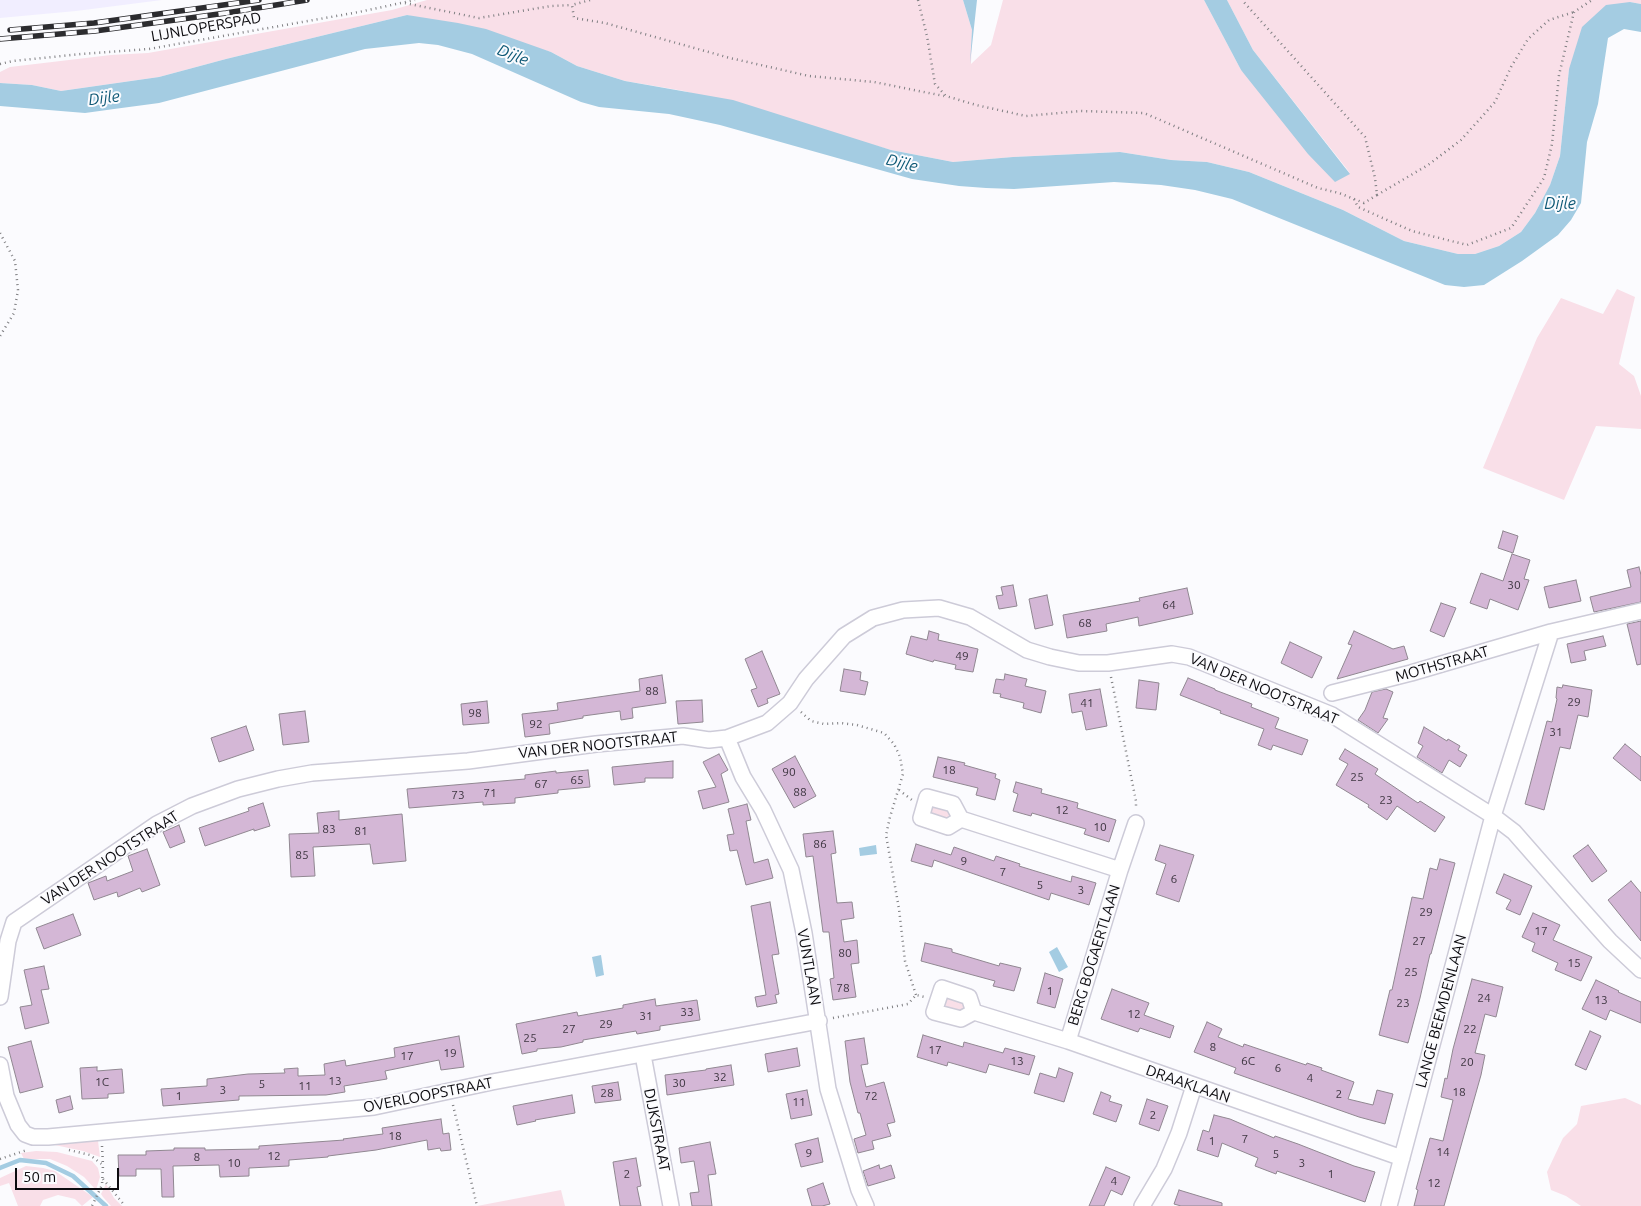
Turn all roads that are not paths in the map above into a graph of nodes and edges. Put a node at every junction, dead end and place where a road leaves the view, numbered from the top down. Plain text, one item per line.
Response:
1 (1641, 611) edge
2 (1551, 632) junction
3 (1332, 694) dead end
4 (727, 738) junction
5 (1492, 816) junction
6 (961, 819) dead end
7 (1136, 823) road end
8 (1120, 870) junction
9 (1641, 970) edge
10 (0, 997) edge
11 (974, 1012) junction
12 (819, 1021) junction
13 (1068, 1041) junction
14 (643, 1055) junction
15 (0, 1065) edge
16 (1194, 1086) junction
17 (1402, 1158) junction
18 (671, 1206) edge
19 (866, 1206) edge
20 (1142, 1206) edge
21 (1390, 1206) edge

1 - 2 street, MOTHSTRAAT
2 - 3 street, MOTHSTRAAT
2 - 5 street
4 - 5 street, VAN DER NOOTSTRAAT
4 - 10 street, VAN DER NOOTSTRAAT
4 - 12 street, VUNTLAAN
5 - 9 street, VAN DER NOOTSTRAAT
5 - 17 street, LANGE BEEMDENLAAN
6 - 8 street, BERG BOGAERTLAAN
7 - 8 street, BERG BOGAERTLAAN
8 - 13 street, BERG BOGAERTLAAN
11 - 11 street
11 - 13 street, DRAAKLAAN
12 - 14 street, OVERLOOPSTRAAT
12 - 19 street, VUNTLAAN
13 - 16 street, DRAAKLAAN
14 - 15 street, OVERLOOPSTRAAT
14 - 18 street, DIJKSTRAAT
16 - 17 street, DRAAKLAAN
16 - 20 street
17 - 21 street, LANGE BEEMDENLAAN

